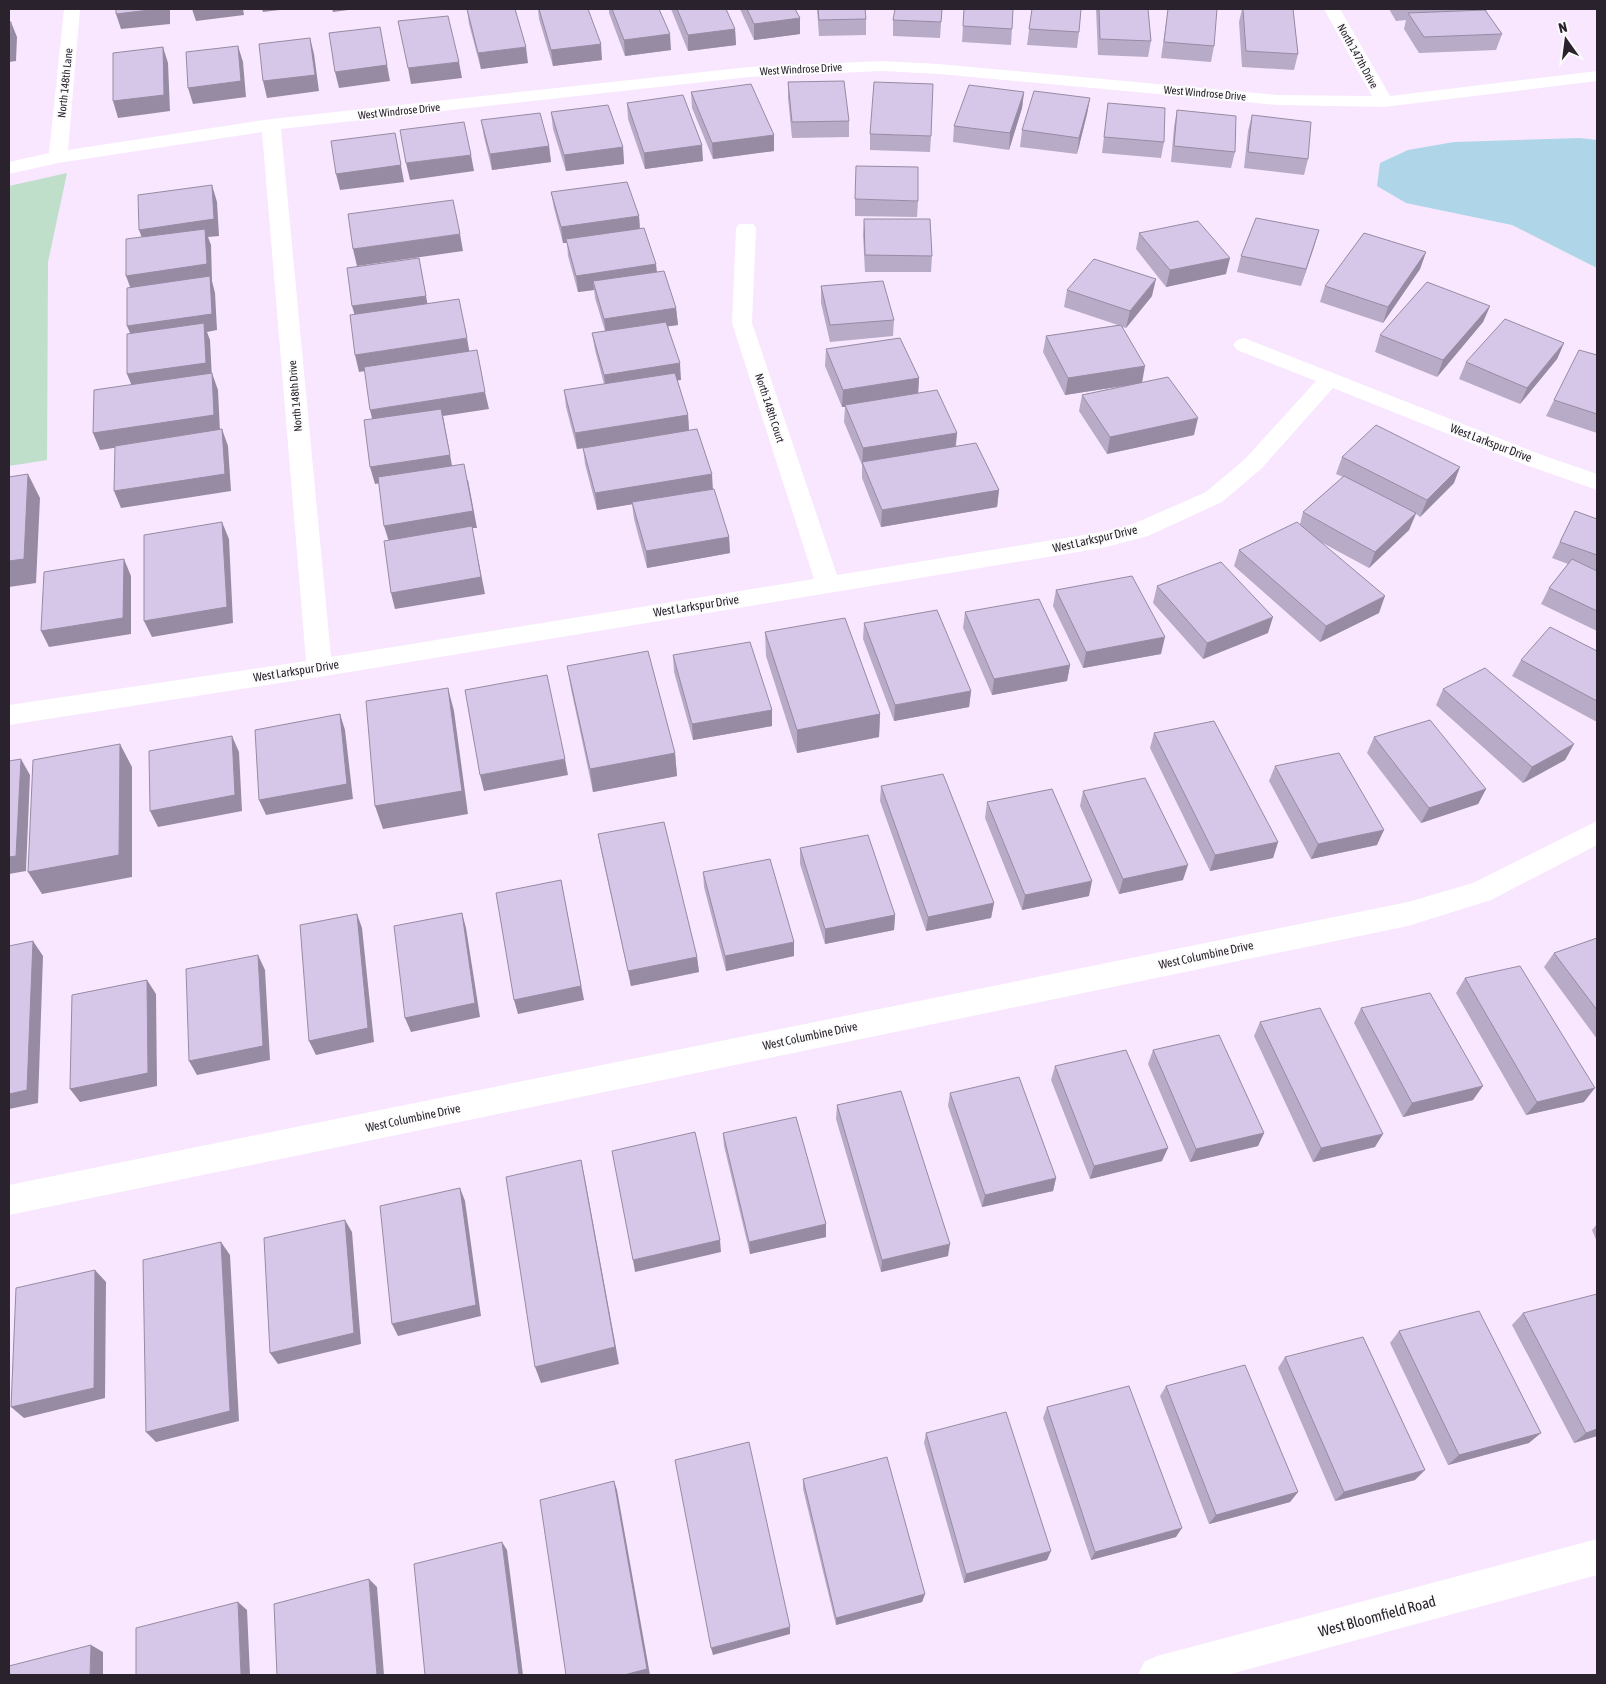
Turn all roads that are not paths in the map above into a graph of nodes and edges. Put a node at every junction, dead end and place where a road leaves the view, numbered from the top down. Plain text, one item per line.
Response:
1 (72, 9) edge
2 (1332, 9) edge
3 (1597, 76) edge
4 (1384, 102) junction
5 (271, 125) junction
6 (58, 157) junction
7 (9, 168) edge
8 (746, 228) dead end
9 (1244, 346) dead end
10 (1329, 380) junction
11 (1597, 482) edge
12 (828, 584) junction
13 (319, 668) junction
14 (9, 716) edge
15 (1597, 832) edge
16 (9, 1200) edge
17 (1597, 1557) edge
18 (1157, 1675) edge

1 - 6 street, North 148th Lane
2 - 4 street, North 147th Drive
3 - 4 street, West Windrose Drive
4 - 5 street, West Windrose Drive
5 - 6 street, West Windrose Drive
5 - 13 street, North 148th Drive
6 - 7 street, West Windrose Drive
8 - 12 street, North 148th Court
9 - 10 street, West Larkspur Drive
10 - 11 street, West Larkspur Drive
10 - 12 street, West Larkspur Drive
12 - 13 street, West Larkspur Drive
13 - 14 street, West Larkspur Drive
15 - 16 street, West Columbine Drive
17 - 18 street, West Bloomfield Road

